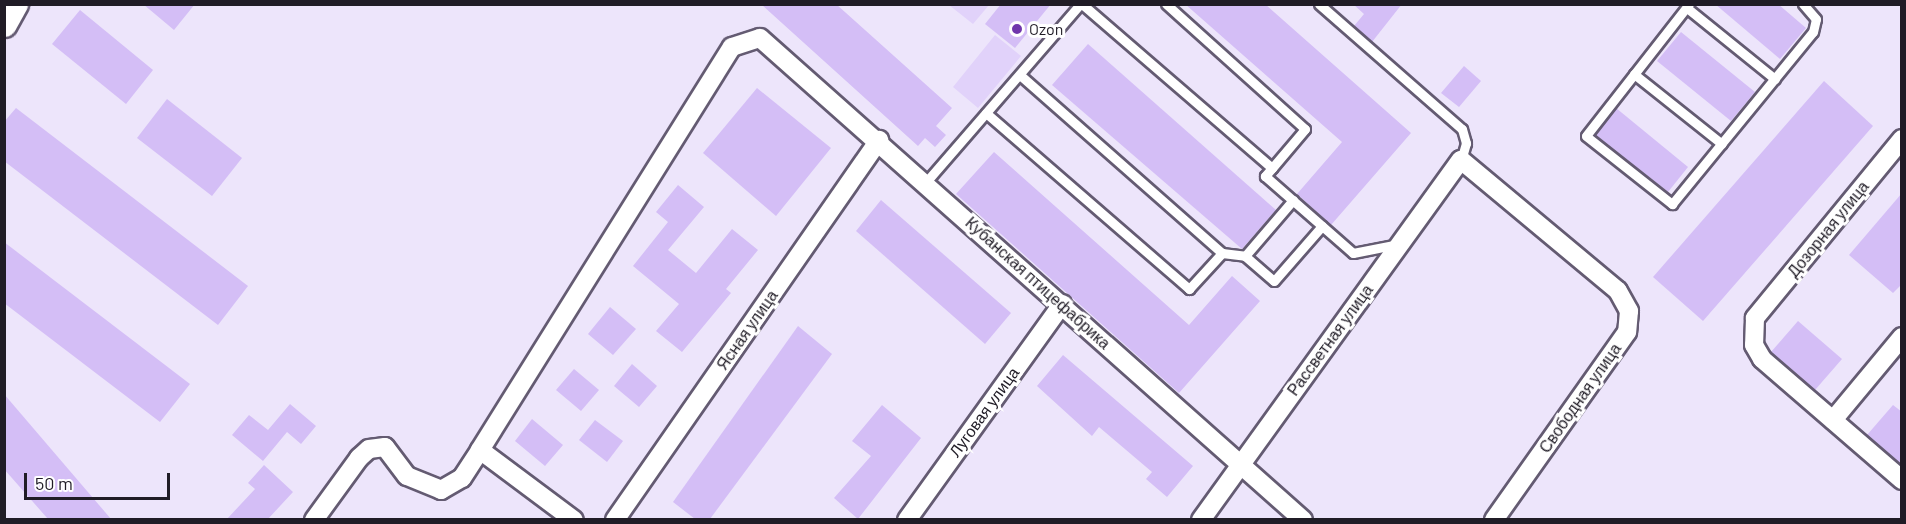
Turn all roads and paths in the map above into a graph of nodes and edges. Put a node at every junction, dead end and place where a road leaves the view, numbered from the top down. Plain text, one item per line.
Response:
1 (15, 4) edge
2 (1081, 4) edge
3 (1166, 4) edge
4 (1319, 4) edge
5 (1803, 4) edge
6 (1688, 6) edge
7 (4, 24) edge
8 (1634, 74) junction
9 (1020, 75) junction
10 (1775, 79) junction
11 (986, 113) junction
12 (1902, 139) edge
13 (879, 140) junction
14 (1722, 144) junction
15 (1461, 160) junction
16 (1272, 168) junction
17 (926, 182) junction
18 (1293, 200) junction
19 (1322, 226) junction
20 (1400, 244) junction
21 (1222, 253) junction
22 (1245, 256) junction
23 (1062, 304) junction
24 (1902, 337) edge
25 (1833, 420) junction
26 (480, 450) junction
27 (1240, 463) junction
28 (1902, 480) edge
29 (314, 519) edge
30 (574, 519) edge
31 (615, 519) edge
32 (907, 519) edge
33 (1201, 519) edge
34 (1303, 519) edge
35 (1494, 519) edge

1 - 7 street
2 - 9 lane
2 - 16 lane
3 - 16 lane
4 - 15 lane
5 - 10 lane
6 - 8 lane
6 - 10 lane
8 - 14 lane
8 - 14 lane
9 - 11 lane
9 - 21 lane
10 - 14 lane
11 - 17 lane
11 - 21 lane
12 - 25 street, Дозорная улица
13 - 17 street, Кубанская птицефабрика
13 - 26 street, Кубанская птицефабрика
13 - 31 street, Ясная улица
15 - 20 street, Рассветная улица
15 - 35 street, Свободная улица
16 - 18 lane
17 - 23 street, Кубанская птицефабрика
18 - 19 lane
18 - 22 lane
19 - 20 lane
19 - 22 lane
20 - 27 street, Рассветная улица
21 - 22 lane
23 - 27 street, Кубанская птицефабрика
23 - 32 street, Луговая улица
24 - 25 street
25 - 28 street
26 - 29 street
26 - 30 street
27 - 33 street, Рассветная улица
27 - 34 street, Кубанская птицефабрика

